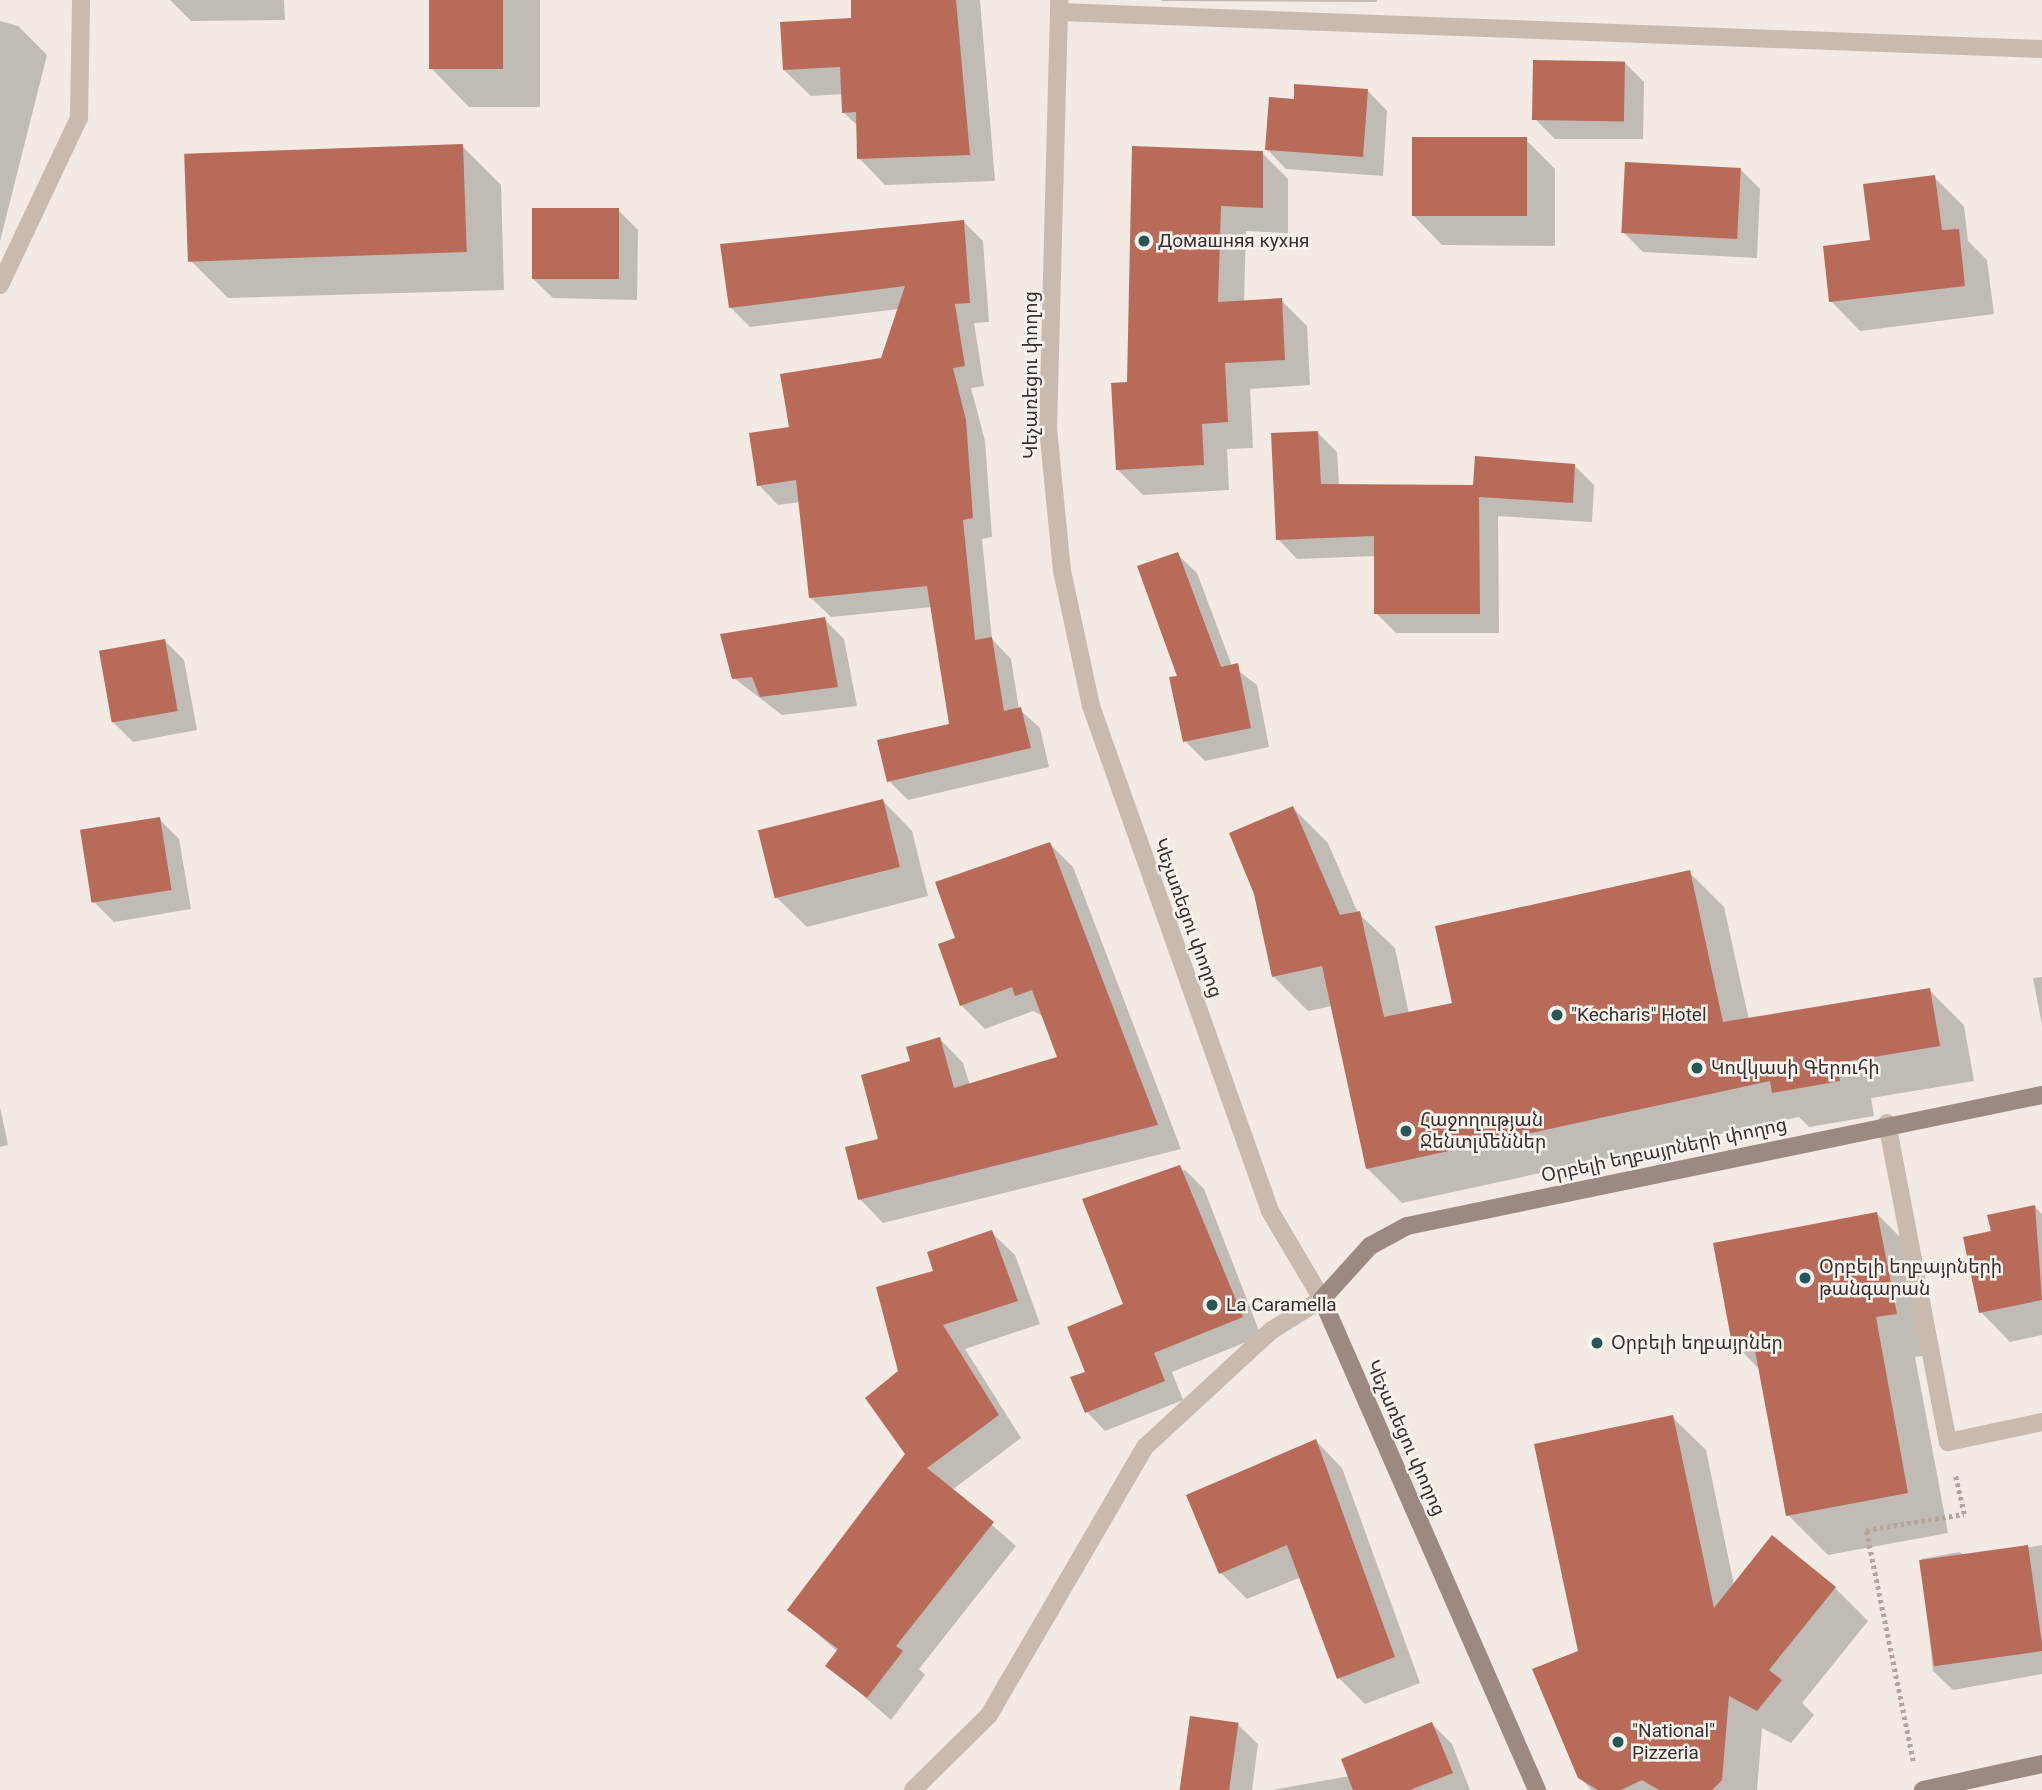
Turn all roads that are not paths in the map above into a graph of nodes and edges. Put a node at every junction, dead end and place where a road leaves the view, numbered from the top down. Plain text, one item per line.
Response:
1 (81, 0) edge
2 (1059, 6) edge
3 (2042, 49) edge
4 (0, 285) edge
5 (2042, 1095) edge
6 (1887, 1124) junction
7 (1322, 1299) junction
8 (2042, 1422) edge
9 (2042, 1764) edge
10 (1919, 1783) edge
11 (913, 1790) edge
12 (1537, 1790) edge

1 - 4 street
2 - 3 street
2 - 7 street, Կեչառեցու փողոց
5 - 6 main road, Օրբելի եղբայրների փողոց
6 - 7 main road, Օրբելի եղբայրների փողոց
6 - 8 street
7 - 11 street
7 - 12 main road, Կեչառեցու փողոց
9 - 10 main road

